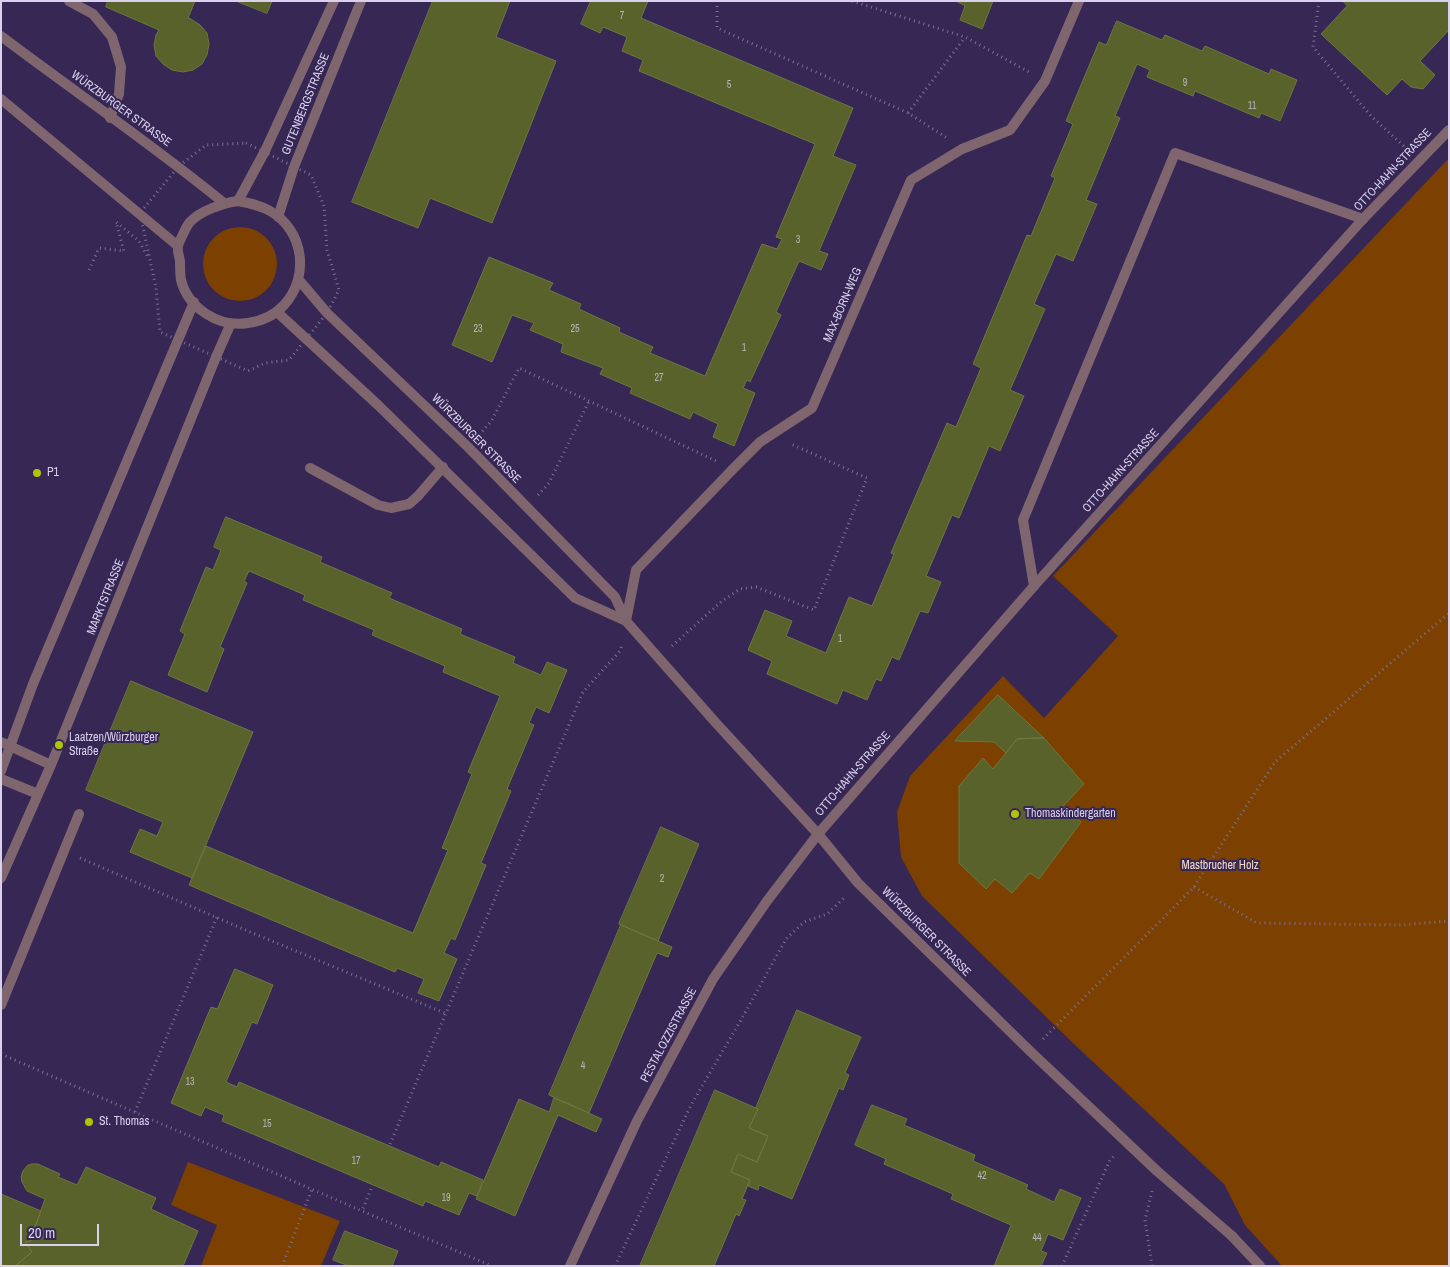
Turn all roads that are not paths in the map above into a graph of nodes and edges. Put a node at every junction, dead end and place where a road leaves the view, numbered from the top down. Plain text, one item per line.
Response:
1 (69, 1) edge
2 (334, 1) edge
3 (361, 1) edge
4 (1079, 1) edge
5 (1, 36) edge
6 (1, 99) edge
7 (110, 118) junction
8 (1449, 130) edge
9 (238, 201) junction
10 (224, 203) junction
11 (278, 217) junction
12 (1363, 220) junction
13 (178, 246) junction
14 (299, 280) junction
15 (194, 302) junction
16 (277, 312) junction
17 (231, 323) junction
18 (443, 467) junction
19 (310, 468) dead end
20 (1034, 586) junction
21 (626, 621) junction
22 (6, 744) edge
23 (51, 765) junction
24 (1, 771) edge
25 (1, 779) edge
26 (38, 794) junction
27 (79, 814) dead end
28 (818, 834) junction
29 (1, 878) edge
30 (1, 1005) edge
31 (570, 1266) edge
32 (1260, 1266) edge

1 - 7 street
2 - 9 street, GUTENBERGSTRASSE
3 - 11 street, GUTENBERGSTRASSE
4 - 21 street, MAX-BORN-WEG
5 - 7 street, WÜRZBURGER STRASSE
6 - 13 street
7 - 10 street, WÜRZBURGER STRASSE
8 - 12 street, OTTO-HAHN-STRASSE
9 - 10 street
9 - 11 street
10 - 13 street
11 - 14 street
12 - 20 street, OTTO-HAHN-STRASSE
12 - 20 street
13 - 15 street
14 - 16 street
14 - 21 street, WÜRZBURGER STRASSE
15 - 17 street
15 - 22 street
16 - 17 street
16 - 18 street, WÜRZBURGER STRASSE
17 - 23 street, MARKTSTRASSE
18 - 19 street
18 - 21 street, WÜRZBURGER STRASSE
20 - 28 street, OTTO-HAHN-STRASSE
21 - 28 street, WÜRZBURGER STRASSE
22 - 23 street
22 - 24 street
23 - 26 street, MARKTSTRASSE
25 - 26 street
26 - 29 street, MARKTSTRASSE
27 - 30 street
28 - 31 street, PESTALOZZISTRASSE
28 - 32 street, WÜRZBURGER STRASSE

